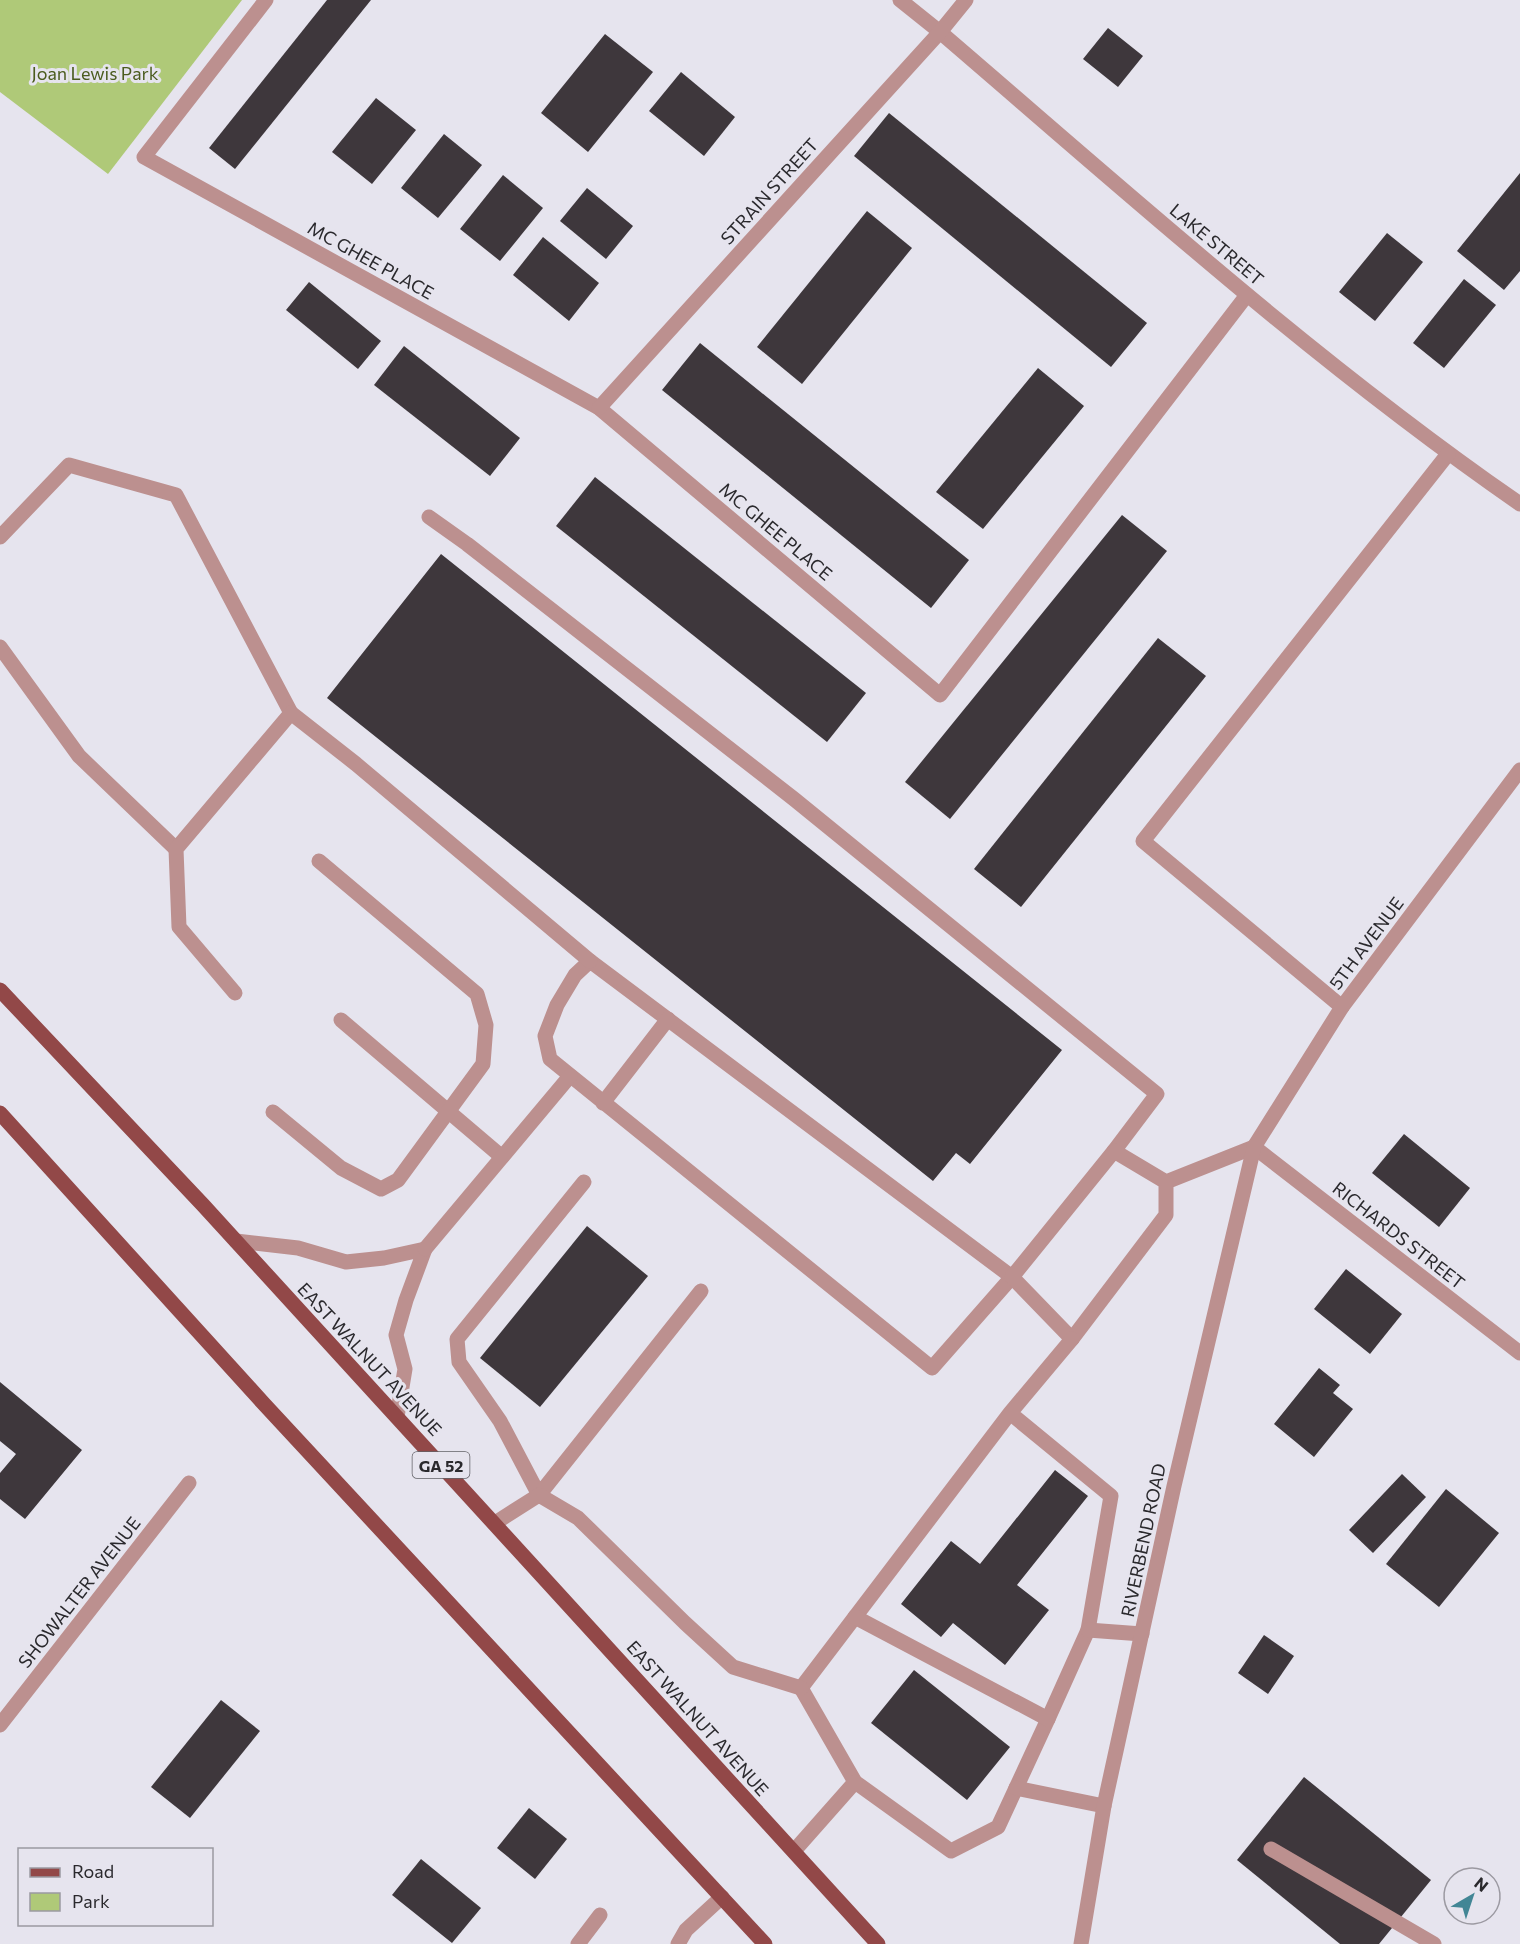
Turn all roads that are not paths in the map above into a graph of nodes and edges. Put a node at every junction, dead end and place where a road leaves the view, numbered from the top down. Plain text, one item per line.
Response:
1 (266, 0) edge
2 (900, 0) edge
3 (966, 0) edge
4 (940, 32) junction
5 (1247, 295) junction
6 (599, 408) junction
7 (1448, 454) junction
8 (1520, 504) edge
9 (429, 517) dead end
10 (0, 537) edge
11 (0, 647) edge
12 (291, 713) junction
13 (1520, 770) edge
14 (176, 849) junction
15 (319, 861) dead end
16 (590, 961) junction
17 (0, 990) edge
18 (235, 993) dead end
19 (1342, 1007) junction
20 (668, 1019) junction
21 (341, 1020) dead end
22 (570, 1076) junction
23 (603, 1103) junction
24 (273, 1112) dead end
25 (449, 1112) junction
26 (0, 1113) edge
27 (1254, 1147) junction
28 (1114, 1151) junction
29 (502, 1157) junction
30 (584, 1182) dead end
31 (1166, 1182) junction
32 (236, 1241) junction
33 (425, 1249) junction
34 (1012, 1277) junction
35 (701, 1291) dead end
36 (1072, 1339) junction
37 (1520, 1353) edge
38 (1010, 1413) junction
39 (397, 1417) junction
40 (189, 1484) dead end
41 (539, 1495) junction
42 (495, 1523) junction
43 (855, 1617) junction
44 (1088, 1630) junction
45 (1142, 1634) junction
46 (801, 1688) junction
47 (1048, 1719) junction
48 (0, 1725) edge
49 (855, 1782) junction
50 (1016, 1788) junction
51 (1104, 1806) junction
52 (1271, 1849) dead end
53 (794, 1851) junction
54 (722, 1897) junction
55 (600, 1915) dead end
56 (578, 1944) edge
57 (678, 1944) edge
58 (765, 1944) edge
59 (878, 1944) edge
60 (1081, 1944) edge
61 (1434, 1944) edge

1 - 6 street, MC GHEE PLACE
2 - 4 street, LAKE STREET
3 - 4 street, STRAIN STREET
4 - 5 street, LAKE STREET
4 - 6 street, STRAIN STREET
5 - 6 street, MC GHEE PLACE
5 - 7 street, LAKE STREET
7 - 8 street, LAKE STREET
7 - 19 street
9 - 28 street
10 - 12 street
11 - 14 street
12 - 14 street
12 - 16 street
13 - 19 street, 5TH AVENUE
14 - 18 street
15 - 25 street
16 - 20 street
16 - 22 street
17 - 32 main road, EAST WALNUT AVENUE / GA 52
19 - 27 street, 5TH AVENUE
20 - 23 street
20 - 34 street
21 - 25 street
22 - 23 street
22 - 29 street
23 - 34 street
24 - 25 street
25 - 29 street
26 - 54 main road
27 - 31 street
27 - 37 street, RICHARDS STREET
27 - 45 street, RIVERBEND ROAD
28 - 31 street
28 - 34 street
29 - 33 street
30 - 41 street
31 - 36 street
32 - 33 street
32 - 39 main road, EAST WALNUT AVENUE / GA 52
33 - 39 street
34 - 36 street
35 - 41 street
36 - 38 street
38 - 43 street
38 - 44 street
39 - 42 main road, EAST WALNUT AVENUE / GA 52
40 - 48 street, SHOWALTER AVENUE
41 - 42 street
41 - 46 street
42 - 53 main road, EAST WALNUT AVENUE / GA 52
43 - 46 street
43 - 47 street
44 - 45 street
44 - 47 street
45 - 51 street, RIVERBEND ROAD
46 - 49 street
47 - 50 street
49 - 50 street
49 - 53 street
50 - 51 street
51 - 60 street, RIVERBEND ROAD
52 - 61 street
53 - 59 main road, EAST WALNUT AVENUE / GA 52
54 - 57 street
54 - 58 main road
55 - 56 street

